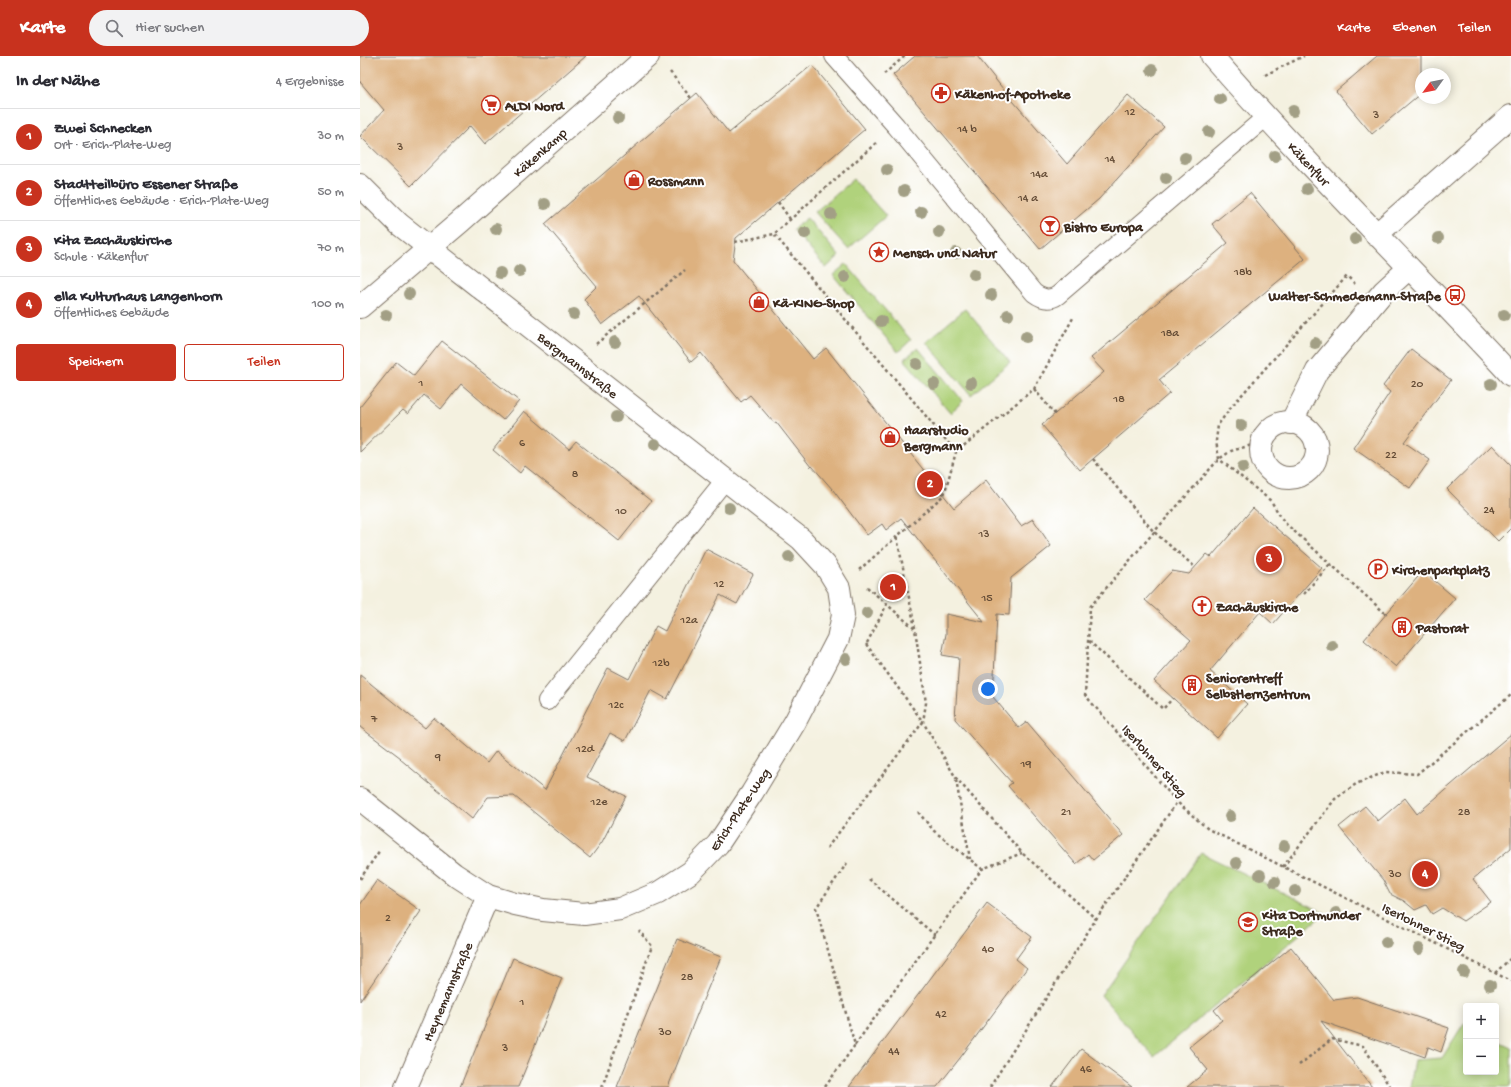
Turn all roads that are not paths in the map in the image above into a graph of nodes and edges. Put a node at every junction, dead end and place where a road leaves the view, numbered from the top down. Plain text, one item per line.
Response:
1 (648, 56) edge
2 (834, 56) edge
3 (1212, 56) edge
4 (1511, 116) edge
5 (1266, 117) junction
6 (360, 185) edge
7 (1376, 235) junction
8 (429, 247) junction
9 (1410, 268) junction
10 (360, 307) edge
11 (1511, 375) edge
12 (1292, 423) junction
13 (725, 480) junction
14 (801, 539) joint
15 (547, 701) dead end
16 (360, 799) edge
17 (488, 896) junction
18 (406, 1087) edge

1 - 8 street, Käkenkamp
2 - 5 lane
3 - 5 street, Käkenflur
4 - 7 street
5 - 7 street, Käkenflur
6 - 8 street, Bergmannstraße
7 - 9 street, Käkenflur
8 - 10 street, Käkenkamp
8 - 13 street, Bergmannstraße
9 - 11 street, Käkenflur
9 - 12 street
12 - 12 street
13 - 14 street, Bergmannstraße
13 - 15 lane
14 - 17 street, Erich-Plate-Weg
16 - 17 street, Erich-Plate-Weg
17 - 18 street, Heynemannstraße

